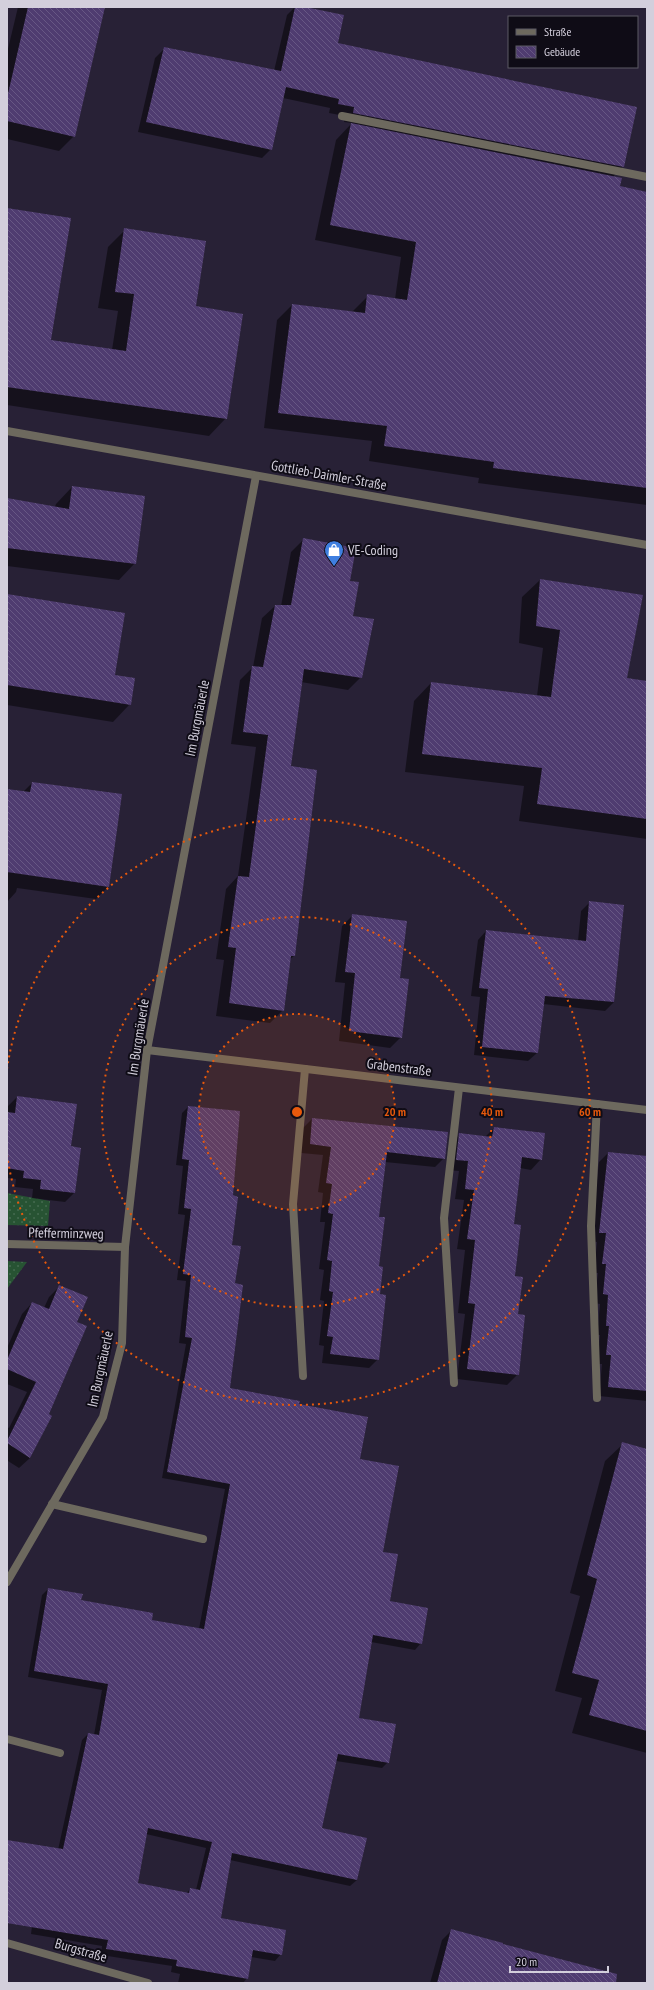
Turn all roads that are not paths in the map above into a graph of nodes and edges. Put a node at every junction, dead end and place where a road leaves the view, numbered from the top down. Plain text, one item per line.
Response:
1 (342, 116) dead end
2 (647, 177) edge
3 (7, 431) edge
4 (256, 476) junction
5 (647, 545) edge
6 (147, 1050) junction
7 (305, 1069) junction
8 (459, 1088) junction
9 (597, 1104) junction
10 (647, 1110) edge
11 (7, 1244) edge
12 (125, 1247) junction
13 (303, 1376) dead end
14 (454, 1383) dead end
15 (597, 1398) dead end
16 (52, 1504) junction
17 (203, 1539) dead end
18 (7, 1582) edge
19 (7, 1739) edge
20 (60, 1753) dead end
21 (7, 1943) edge
22 (148, 1983) edge

1 - 2 street
3 - 4 street, Gottlieb-Daimler-Straße
4 - 5 street, Gottlieb-Daimler-Straße
4 - 6 street, Im Burgmäuerle
6 - 7 street, Grabenstraße
6 - 12 street, Im Burgmäuerle
7 - 8 street, Grabenstraße
7 - 13 street
8 - 9 street, Grabenstraße
8 - 14 street
9 - 10 street, Grabenstraße
9 - 15 street
11 - 12 street, Pfefferminzweg
12 - 16 street, Im Burgmäuerle
16 - 17 street
16 - 18 street, Im Burgmäuerle
19 - 20 street
21 - 22 street, Burgstraße

